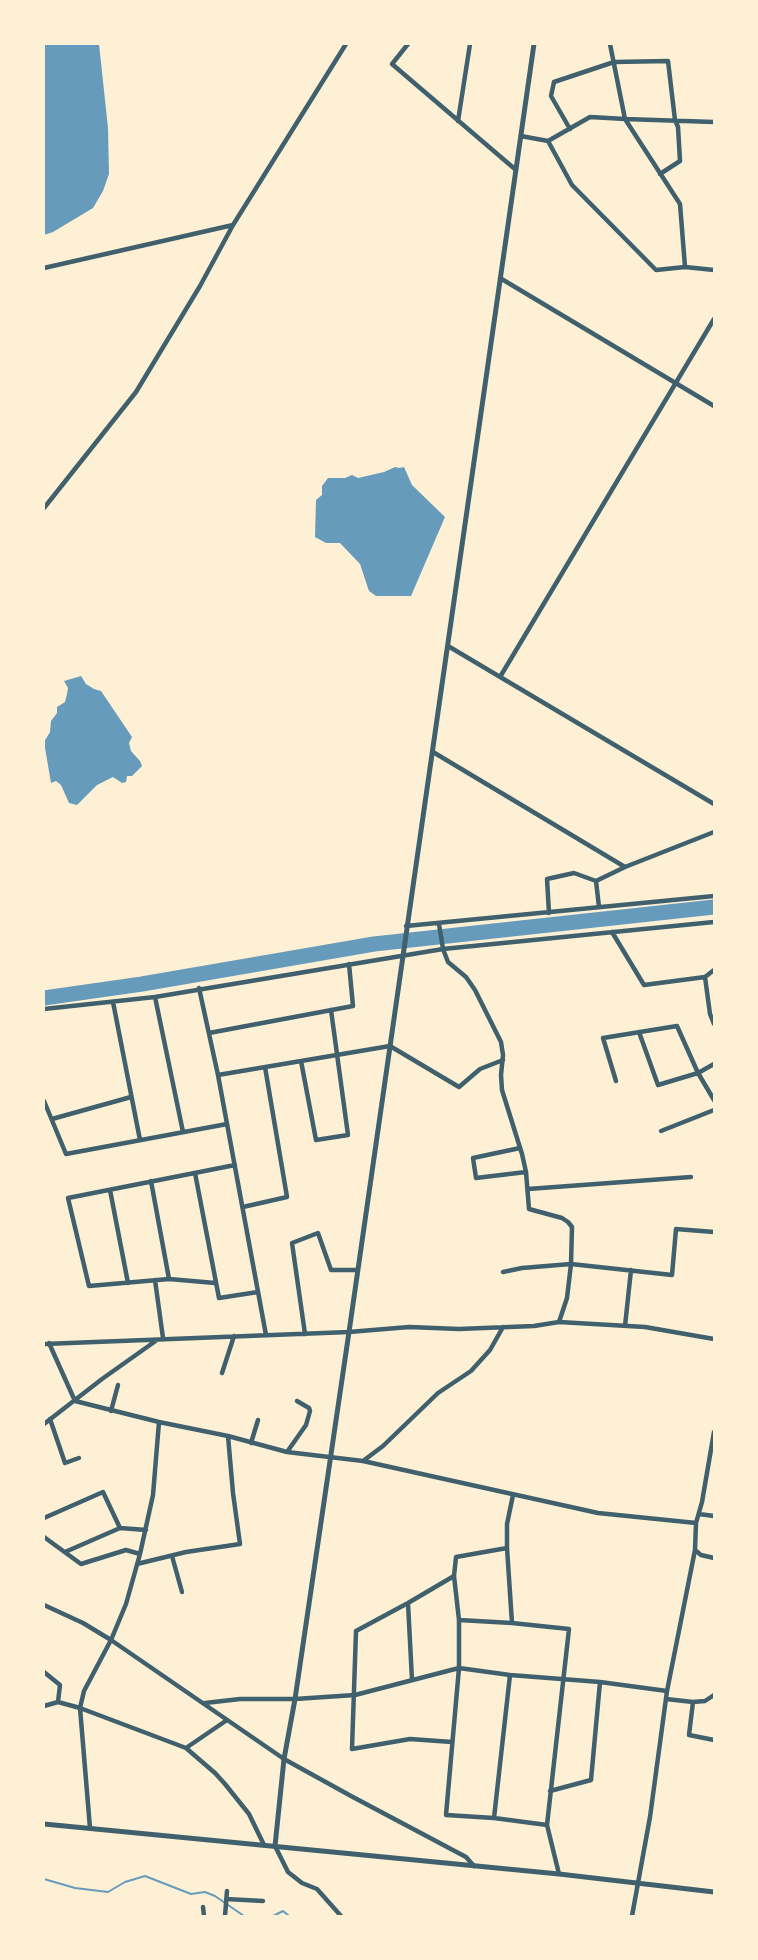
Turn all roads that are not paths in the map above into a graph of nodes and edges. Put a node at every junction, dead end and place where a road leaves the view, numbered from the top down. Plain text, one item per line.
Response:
1 (346, 44) edge
2 (408, 44) edge
3 (470, 44) edge
4 (534, 44) edge
5 (610, 44) edge
6 (614, 62) junction
7 (625, 119) junction
8 (675, 120) junction
9 (458, 121) junction
10 (714, 122) edge
11 (570, 129) junction
12 (521, 136) junction
13 (548, 141) junction
14 (516, 170) junction
15 (660, 174) junction
16 (233, 225) junction
17 (44, 267) edge
18 (686, 267) junction
19 (714, 270) edge
20 (500, 278) junction
21 (714, 319) edge
22 (677, 384) junction
23 (714, 406) edge
24 (44, 508) edge
25 (448, 646) junction
26 (500, 677) junction
27 (433, 752) junction
28 (714, 804) edge
29 (714, 832) edge
30 (625, 867) junction
31 (596, 880) junction
32 (714, 896) edge
33 (599, 907) junction
34 (549, 913) junction
35 (714, 922) edge
36 (439, 924) junction
37 (406, 926) junction
38 (612, 932) junction
39 (443, 949) junction
40 (404, 955) junction
41 (349, 964) junction
42 (714, 970) edge
43 (705, 977) junction
44 (199, 988) junction
45 (155, 997) junction
46 (113, 1002) junction
47 (44, 1009) edge
48 (331, 1010) junction
49 (714, 1024) edge
50 (639, 1032) junction
51 (209, 1033) junction
52 (390, 1046) junction
53 (337, 1055) junction
54 (502, 1060) junction
55 (301, 1061) junction
56 (714, 1064) edge
57 (265, 1067) junction
58 (698, 1074) junction
59 (218, 1075) junction
60 (616, 1081) dead end
61 (131, 1097) junction
62 (714, 1100) edge
63 (44, 1101) edge
64 (714, 1110) edge
65 (52, 1119) junction
66 (227, 1124) junction
67 (661, 1131) dead end
68 (183, 1132) junction
69 (140, 1140) junction
70 (520, 1149) junction
71 (235, 1165) junction
72 (526, 1172) junction
73 (195, 1173) junction
74 (691, 1178) dead end
75 (151, 1181) junction
76 (528, 1189) junction
77 (110, 1190) junction
78 (243, 1207) junction
79 (714, 1232) edge
80 (571, 1264) junction
81 (357, 1270) junction
82 (631, 1270) junction
83 (503, 1272) dead end
84 (169, 1279) junction
85 (155, 1280) junction
86 (128, 1283) junction
87 (215, 1283) junction
88 (258, 1292) junction
89 (560, 1322) junction
90 (625, 1326) junction
91 (503, 1327) junction
92 (349, 1332) junction
93 (305, 1334) junction
94 (266, 1335) junction
95 (234, 1336) junction
96 (161, 1339) junction
97 (714, 1339) edge
98 (46, 1343) edge
99 (222, 1373) dead end
100 (118, 1385) dead end
101 (75, 1401) junction
102 (297, 1401) dead end
103 (111, 1411) junction
104 (50, 1419) junction
105 (258, 1420) dead end
106 (159, 1422) junction
107 (44, 1424) edge
108 (714, 1432) edge
109 (228, 1436) junction
110 (251, 1443) junction
111 (287, 1452) junction
112 (79, 1458) dead end
113 (329, 1458) junction
114 (363, 1461) junction
115 (513, 1495) junction
116 (699, 1514) junction
117 (714, 1516) edge
118 (44, 1518) edge
119 (696, 1523) junction
120 (120, 1528) junction
121 (146, 1530) junction
122 (44, 1537) edge
123 (507, 1548) junction
124 (694, 1550) junction
125 (65, 1552) junction
126 (140, 1554) junction
127 (172, 1556) junction
128 (714, 1558) edge
129 (137, 1564) junction
130 (454, 1576) junction
131 (183, 1592) dead end
132 (408, 1603) junction
133 (44, 1605) edge
134 (459, 1620) junction
135 (512, 1623) junction
136 (111, 1640) junction
137 (459, 1668) junction
138 (44, 1672) edge
139 (510, 1675) junction
140 (412, 1680) junction
141 (562, 1680) junction
142 (600, 1682) junction
143 (667, 1691) junction
144 (355, 1695) junction
145 (714, 1695) edge
146 (666, 1699) junction
147 (295, 1700) junction
148 (58, 1702) junction
149 (693, 1702) junction
150 (205, 1703) junction
151 (44, 1706) edge
152 (80, 1708) junction
153 (226, 1720) junction
154 (714, 1740) edge
155 (452, 1742) junction
156 (186, 1748) junction
157 (284, 1759) junction
158 (550, 1791) junction
159 (494, 1818) junction
160 (44, 1824) edge
161 (547, 1825) junction
162 (90, 1828) junction
163 (264, 1845) junction
164 (275, 1845) junction
165 (474, 1866) junction
166 (559, 1874) junction
167 (639, 1884) junction
168 (227, 1891) dead end
169 (714, 1892) edge
170 (226, 1899) junction
171 (263, 1901) dead end
172 (204, 1907) dead end
173 (204, 1917) edge
174 (225, 1917) edge
175 (341, 1917) edge
176 (632, 1917) edge

1 - 16 street
2 - 9 street
3 - 9 street
4 - 12 street
5 - 6 street
6 - 7 street
6 - 8 street
6 - 11 street
7 - 8 street
7 - 11 street
7 - 15 street
8 - 10 street
8 - 15 street
9 - 14 street
11 - 13 street
12 - 13 street
12 - 14 street
13 - 18 street
14 - 20 street
15 - 18 street
16 - 17 street
16 - 24 street
18 - 19 street
20 - 22 street
20 - 25 street
21 - 22 street
22 - 23 street
22 - 26 street
25 - 26 street
25 - 27 street
26 - 28 street
27 - 30 street
27 - 37 street
29 - 30 street
30 - 31 street
31 - 33 street
31 - 34 street
32 - 33 street
33 - 34 street
34 - 36 street
35 - 38 street
36 - 37 street
36 - 39 street
37 - 40 street
38 - 39 street
38 - 43 street
39 - 40 street
39 - 54 street
40 - 41 street
40 - 52 street
41 - 44 street
41 - 48 street
42 - 43 street
43 - 49 street
44 - 45 street
44 - 51 street
45 - 46 street
45 - 68 street
46 - 47 street
46 - 61 street
48 - 51 street
48 - 53 street
50 - 58 street
50 - 58 street
50 - 60 street
51 - 59 street
52 - 53 street
52 - 54 street
52 - 81 street
53 - 55 street
53 - 55 street
54 - 70 street
55 - 57 street
56 - 58 street
57 - 59 street
57 - 78 street
58 - 62 street
59 - 66 street
61 - 65 street
61 - 69 street
63 - 65 street
64 - 67 street
65 - 69 street
66 - 68 street
66 - 71 street
68 - 69 street
70 - 72 street
70 - 72 street
71 - 73 street
71 - 78 street
72 - 76 street
73 - 75 street
73 - 87 street
74 - 76 street
75 - 77 street
75 - 84 street
76 - 80 street
77 - 86 street
77 - 86 street
78 - 88 street
79 - 82 street
80 - 82 street
80 - 83 street
80 - 89 street
81 - 92 street
81 - 93 street
82 - 90 street
84 - 85 street
84 - 87 street
85 - 86 street
85 - 96 street
87 - 88 street
88 - 94 street
89 - 90 street
89 - 91 street
90 - 97 street
91 - 92 street
91 - 114 street
92 - 93 street
92 - 113 street
93 - 94 street
94 - 95 street
95 - 96 street
95 - 99 street
96 - 98 street
96 - 101 street
98 - 101 street
100 - 103 street
101 - 103 street
101 - 104 street
102 - 111 street
103 - 106 street
104 - 107 street
104 - 112 street
105 - 110 street
106 - 109 street
106 - 121 street
108 - 116 street
109 - 110 street
109 - 127 street
110 - 111 street
111 - 113 street
113 - 114 street
113 - 147 street
114 - 115 street
115 - 119 street
115 - 123 street
116 - 117 street
116 - 119 street
118 - 120 street
119 - 124 street
120 - 121 street
120 - 125 street
121 - 126 street
122 - 125 street
123 - 130 street
123 - 135 street
124 - 128 street
124 - 143 street
125 - 126 street
126 - 129 street
127 - 129 street
127 - 131 street
129 - 136 street
130 - 132 street
130 - 134 street
132 - 140 street
132 - 144 street
133 - 136 street
134 - 135 street
134 - 137 street
135 - 141 street
136 - 150 street
136 - 152 street
137 - 139 street
137 - 140 street
137 - 155 street
138 - 148 street
139 - 141 street
139 - 159 street
140 - 144 street
141 - 142 street
141 - 158 street
142 - 143 street
142 - 158 street
143 - 146 street
144 - 147 street
144 - 155 street
145 - 149 street
146 - 149 street
146 - 167 street
147 - 150 street
147 - 157 street
148 - 151 street
148 - 152 street
149 - 154 street
150 - 153 street
152 - 156 street
152 - 162 street
153 - 156 street
153 - 157 street
155 - 159 street
156 - 163 street
157 - 164 street
157 - 165 street
158 - 161 street
159 - 161 street
160 - 162 street
161 - 166 street
162 - 163 street
163 - 164 street
164 - 165 street
164 - 175 street
165 - 166 street
166 - 167 street
167 - 169 street
167 - 176 street
168 - 170 street
170 - 171 street
170 - 174 street
172 - 173 street

